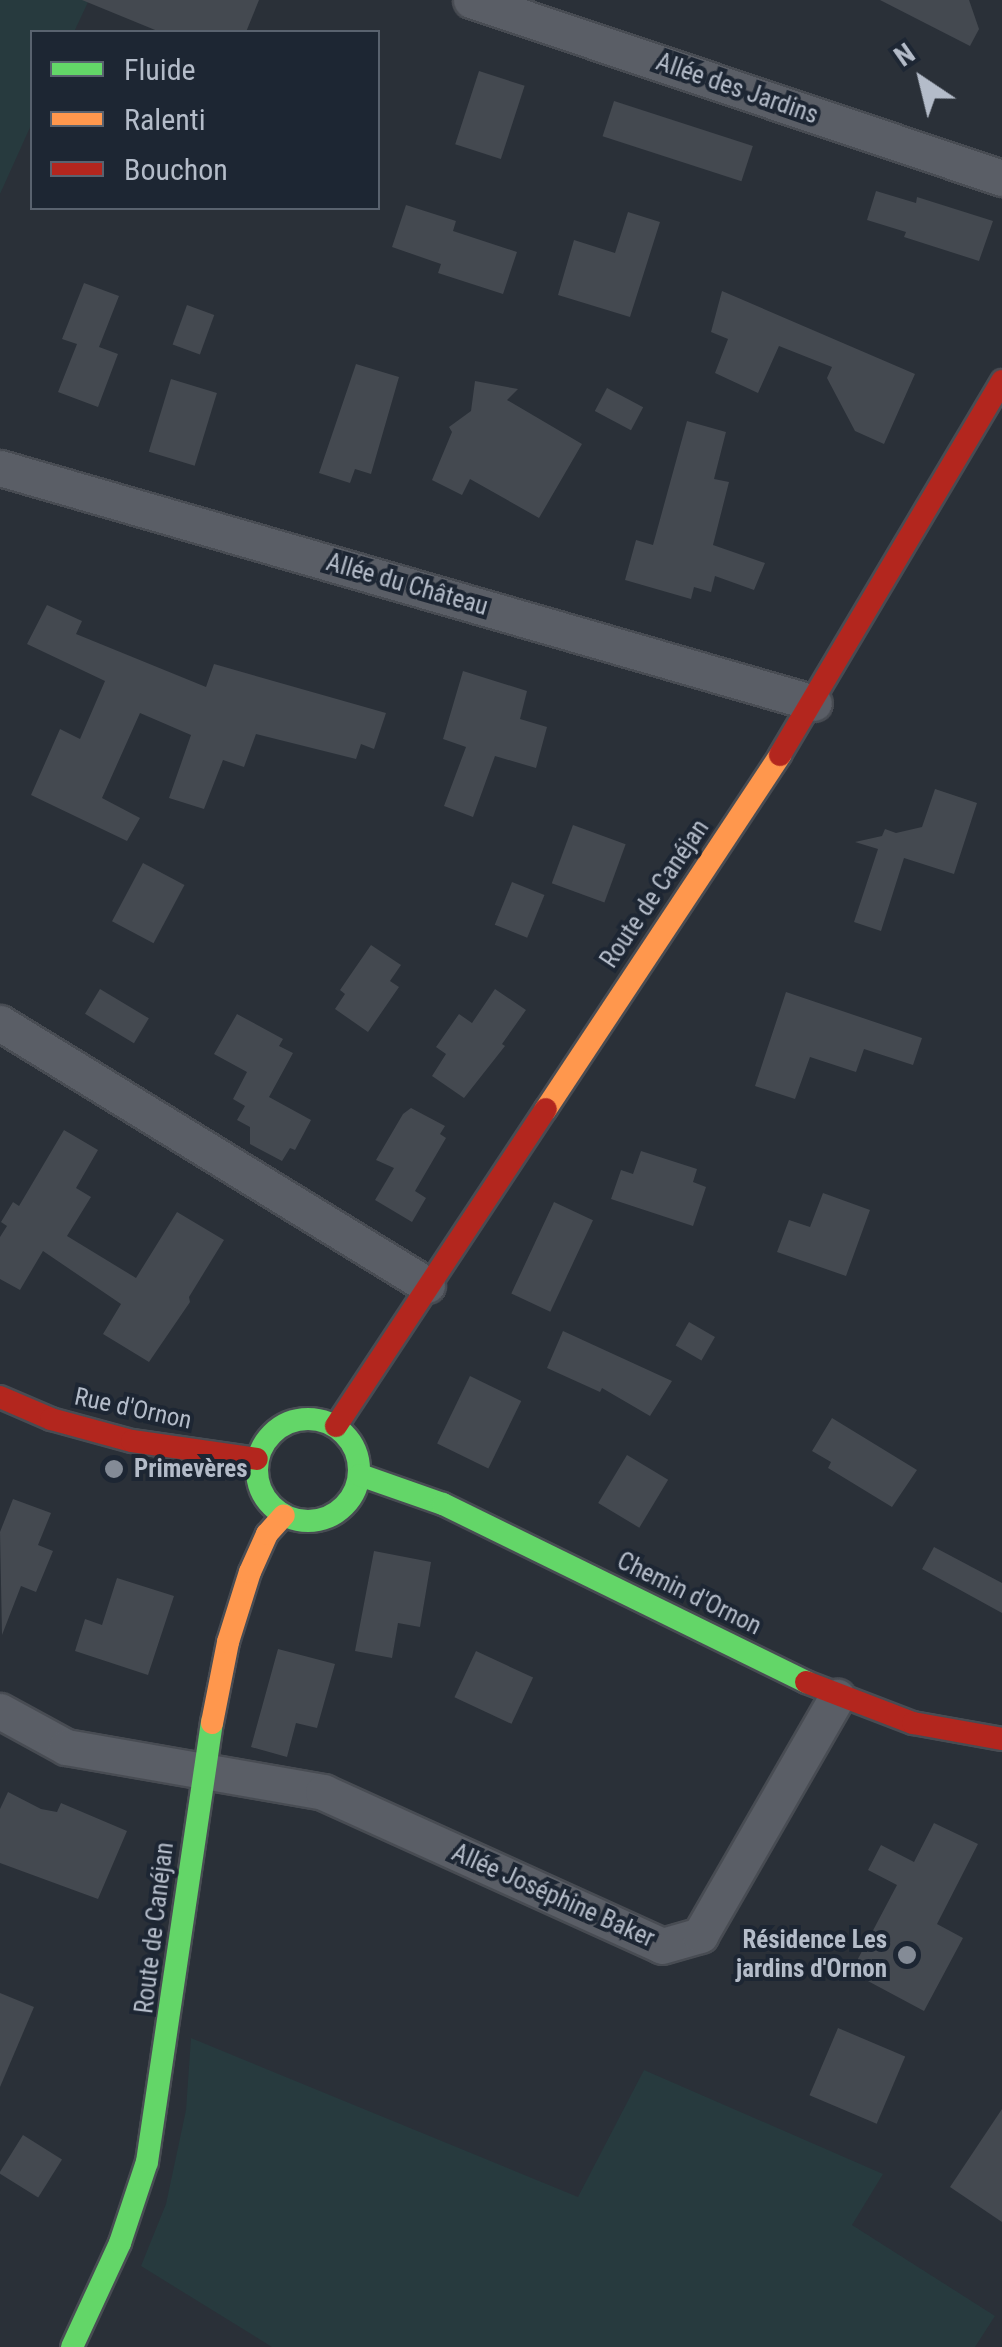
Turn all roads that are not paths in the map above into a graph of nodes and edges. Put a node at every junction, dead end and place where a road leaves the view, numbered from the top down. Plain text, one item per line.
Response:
1 (471, 0) edge
2 (1002, 178) edge
3 (1002, 381) edge
4 (0, 468) edge
5 (814, 703) junction
6 (0, 1023) edge
7 (427, 1286) junction
8 (0, 1397) edge
9 (336, 1426) junction
10 (257, 1459) junction
11 (360, 1476) junction
12 (284, 1515) junction
13 (837, 1696) junction
14 (0, 1711) edge
15 (1002, 1739) edge
16 (203, 1768) junction
17 (72, 2347) edge

1 - 2 street, Allée des Jardins
3 - 5 street, Route de Canéjan
4 - 5 street, Allée du Château
5 - 7 street, Route de Canéjan
6 - 7 street
7 - 9 street, Route de Canéjan
8 - 10 street, Rue d'Ornon
9 - 10 street
9 - 11 street
10 - 12 street
11 - 12 street
11 - 13 street, Chemin d'Ornon
12 - 16 street, Route de Canéjan
13 - 15 street, Chemin d'Ornon
13 - 16 street, Allée Joséphine Baker
14 - 16 street, Allée Joséphine Baker
16 - 17 street, Route de Canéjan

